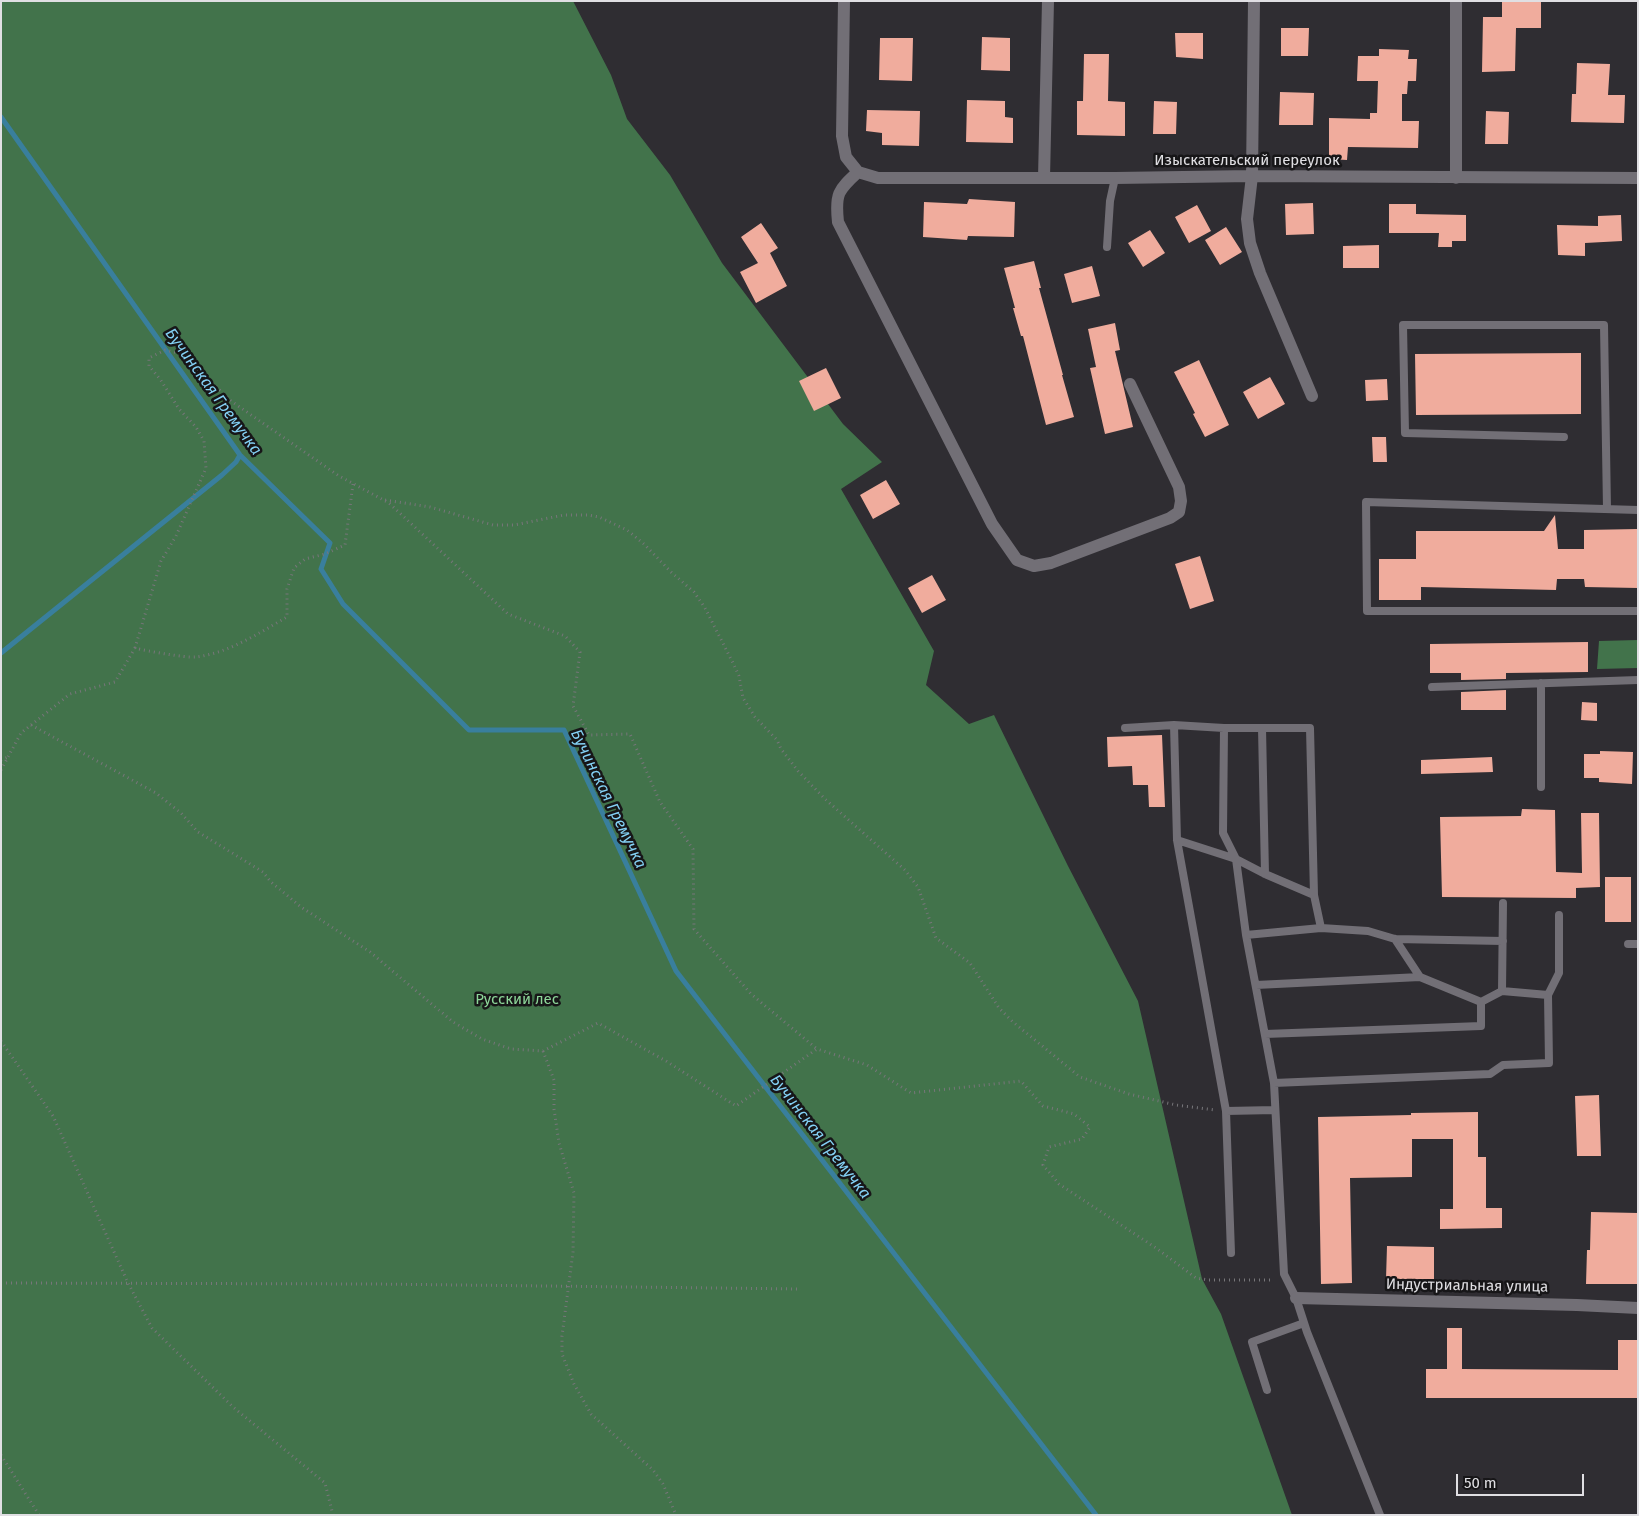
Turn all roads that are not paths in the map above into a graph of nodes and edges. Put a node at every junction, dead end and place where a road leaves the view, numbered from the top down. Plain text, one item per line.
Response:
1 (844, 1) edge
2 (1048, 1) edge
3 (1254, 1) edge
4 (1456, 1) edge
5 (858, 172) junction
6 (1252, 176) junction
7 (1044, 178) junction
8 (1115, 178) junction
9 (1456, 178) junction
10 (1638, 178) edge
11 (1107, 247) dead end
12 (1130, 384) dead end
13 (1312, 396) dead end
14 (1564, 437) dead end
15 (1607, 509) junction
16 (1638, 510) edge
17 (1638, 611) edge
18 (1638, 680) edge
19 (1541, 683) junction
20 (1432, 687) dead end
21 (1174, 724) junction
22 (1125, 728) dead end
23 (1224, 728) junction
24 (1262, 728) junction
25 (1541, 787) dead end
26 (1177, 840) junction
27 (1236, 859) junction
28 (1265, 874) junction
29 (1314, 895) junction
30 (1503, 903) dead end
31 (1559, 915) dead end
32 (1321, 928) junction
33 (1246, 935) junction
34 (1395, 939) junction
35 (1503, 941) junction
36 (1628, 944) dead end
37 (1638, 944) edge
38 (1420, 977) junction
39 (1256, 985) junction
40 (1502, 991) junction
41 (1548, 995) junction
42 (1481, 1002) junction
43 (1265, 1034) junction
44 (1274, 1083) junction
45 (1275, 1110) junction
46 (1226, 1111) junction
47 (1231, 1253) dead end
48 (1296, 1298) junction
49 (1638, 1308) edge
50 (1304, 1322) junction
51 (1267, 1390) dead end
52 (1380, 1515) edge

1 - 5 street
2 - 7 street
3 - 6 street
4 - 9 street
5 - 7 street, Изыскательский переулок
5 - 12 street
6 - 8 street, Изыскательский переулок
6 - 9 street, Изыскательский переулок
6 - 13 street
7 - 8 street, Изыскательский переулок
8 - 11 lane
9 - 10 street, Изыскательский переулок
14 - 15 lane
15 - 16 lane
15 - 17 lane
18 - 19 lane
19 - 20 lane
19 - 25 lane
21 - 22 lane
21 - 23 lane
21 - 26 lane
23 - 24 lane
23 - 27 lane
24 - 28 lane
24 - 29 lane
26 - 27 lane
26 - 46 lane
27 - 28 lane
27 - 33 lane
28 - 29 lane
29 - 32 lane
30 - 35 lane
31 - 41 lane
32 - 33 lane
32 - 34 lane
33 - 39 lane
34 - 35 lane
34 - 38 lane
35 - 40 lane
36 - 37 lane
38 - 39 lane
38 - 42 lane
39 - 43 lane
40 - 41 lane
40 - 42 lane
41 - 44 lane
42 - 43 lane
43 - 44 lane
44 - 45 lane
45 - 46 lane
45 - 48 lane
46 - 47 lane
48 - 49 street, Индустриальная улица
48 - 50 lane
50 - 51 lane
50 - 52 lane

